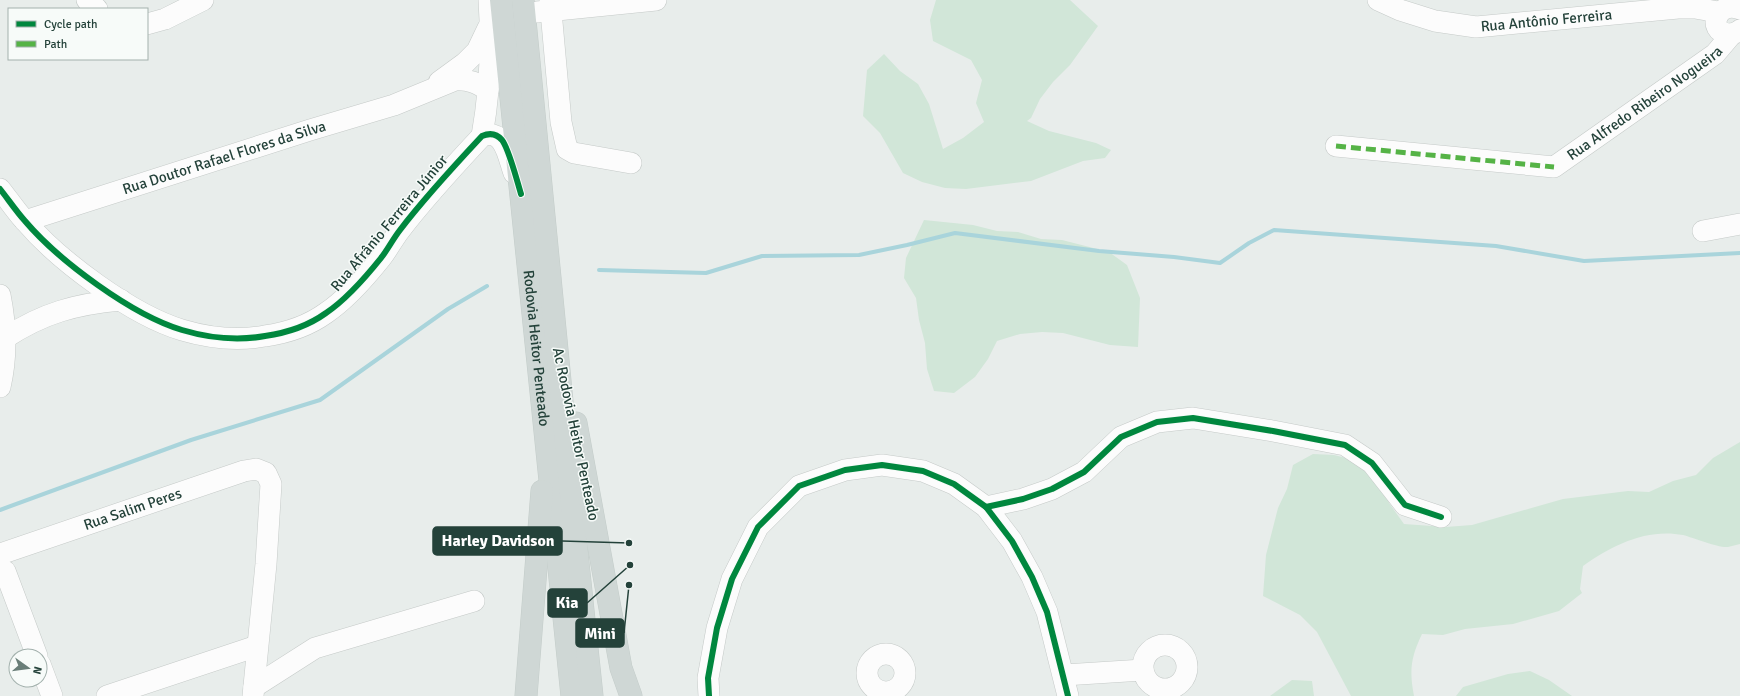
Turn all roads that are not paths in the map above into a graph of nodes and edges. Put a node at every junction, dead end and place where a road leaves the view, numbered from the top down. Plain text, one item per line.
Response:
1 (88, 0) edge
2 (203, 0) edge
3 (489, 0) edge
4 (501, 0) edge
5 (656, 0) edge
6 (1378, 0) edge
7 (550, 5) edge
8 (524, 7) edge
9 (96, 8) edge
10 (1733, 8) edge
11 (491, 22) junction
12 (148, 24) edge
13 (1736, 32) edge
14 (488, 90) junction
15 (422, 94) junction
16 (482, 136) junction
17 (1336, 146) dead end
18 (630, 163) dead end
19 (0, 189) edge
20 (521, 194) junction
21 (25, 221) junction
22 (1740, 224) edge
23 (1703, 231) dead end
24 (0, 295) edge
25 (121, 300) junction
26 (555, 337) junction
27 (5, 338) junction
28 (0, 387) edge
29 (546, 434) junction
30 (986, 507) junction
31 (1441, 517) dead end
32 (2, 562) edge
33 (474, 601) dead end
34 (257, 646) junction
35 (34, 648) edge
36 (1144, 670) dead end
37 (1064, 675) junction
38 (48, 685) edge
39 (253, 692) edge
40 (52, 696) edge
41 (107, 696) edge
42 (526, 696) edge
43 (572, 696) edge
44 (592, 696) edge
45 (631, 696) edge
46 (709, 696) edge
47 (1068, 696) edge

1 - 9 street
2 - 12 street
3 - 11 street
4 - 20 main road, Rodovia Heitor Penteado
5 - 7 street
6 - 10 street, Rua Antônio Ferreira
7 - 8 street
7 - 18 street
8 - 26 main road, Rodovia Heitor Penteado
10 - 13 street
11 - 14 street
11 - 15 street, Rua Doutor Rafael Flores da Silva
13 - 17 street, Rua Alfredo Ribeiro Nogueira
14 - 15 street, Rua Doutor Rafael Flores da Silva
14 - 16 street
15 - 21 street, Rua Doutor Rafael Flores da Silva
16 - 20 street
16 - 25 street, Rua Afrânio Ferreira Júnior
19 - 21 street, Rua Afrânio Ferreira Júnior
20 - 29 main road, Rodovia Heitor Penteado
21 - 25 street, Rua Afrânio Ferreira Júnior
22 - 23 street
24 - 27 street
25 - 27 street
26 - 44 main road, Rodovia Heitor Penteado
26 - 45 main road, Ac Rodovia Heitor Penteado
27 - 28 street
29 - 42 main road
29 - 43 main road, Rodovia Heitor Penteado
30 - 31 street
30 - 37 street
30 - 46 street
32 - 34 street, Rua Salim Peres
32 - 35 street
33 - 39 street
34 - 39 street
34 - 41 street
36 - 37 street
37 - 47 street
38 - 40 street

